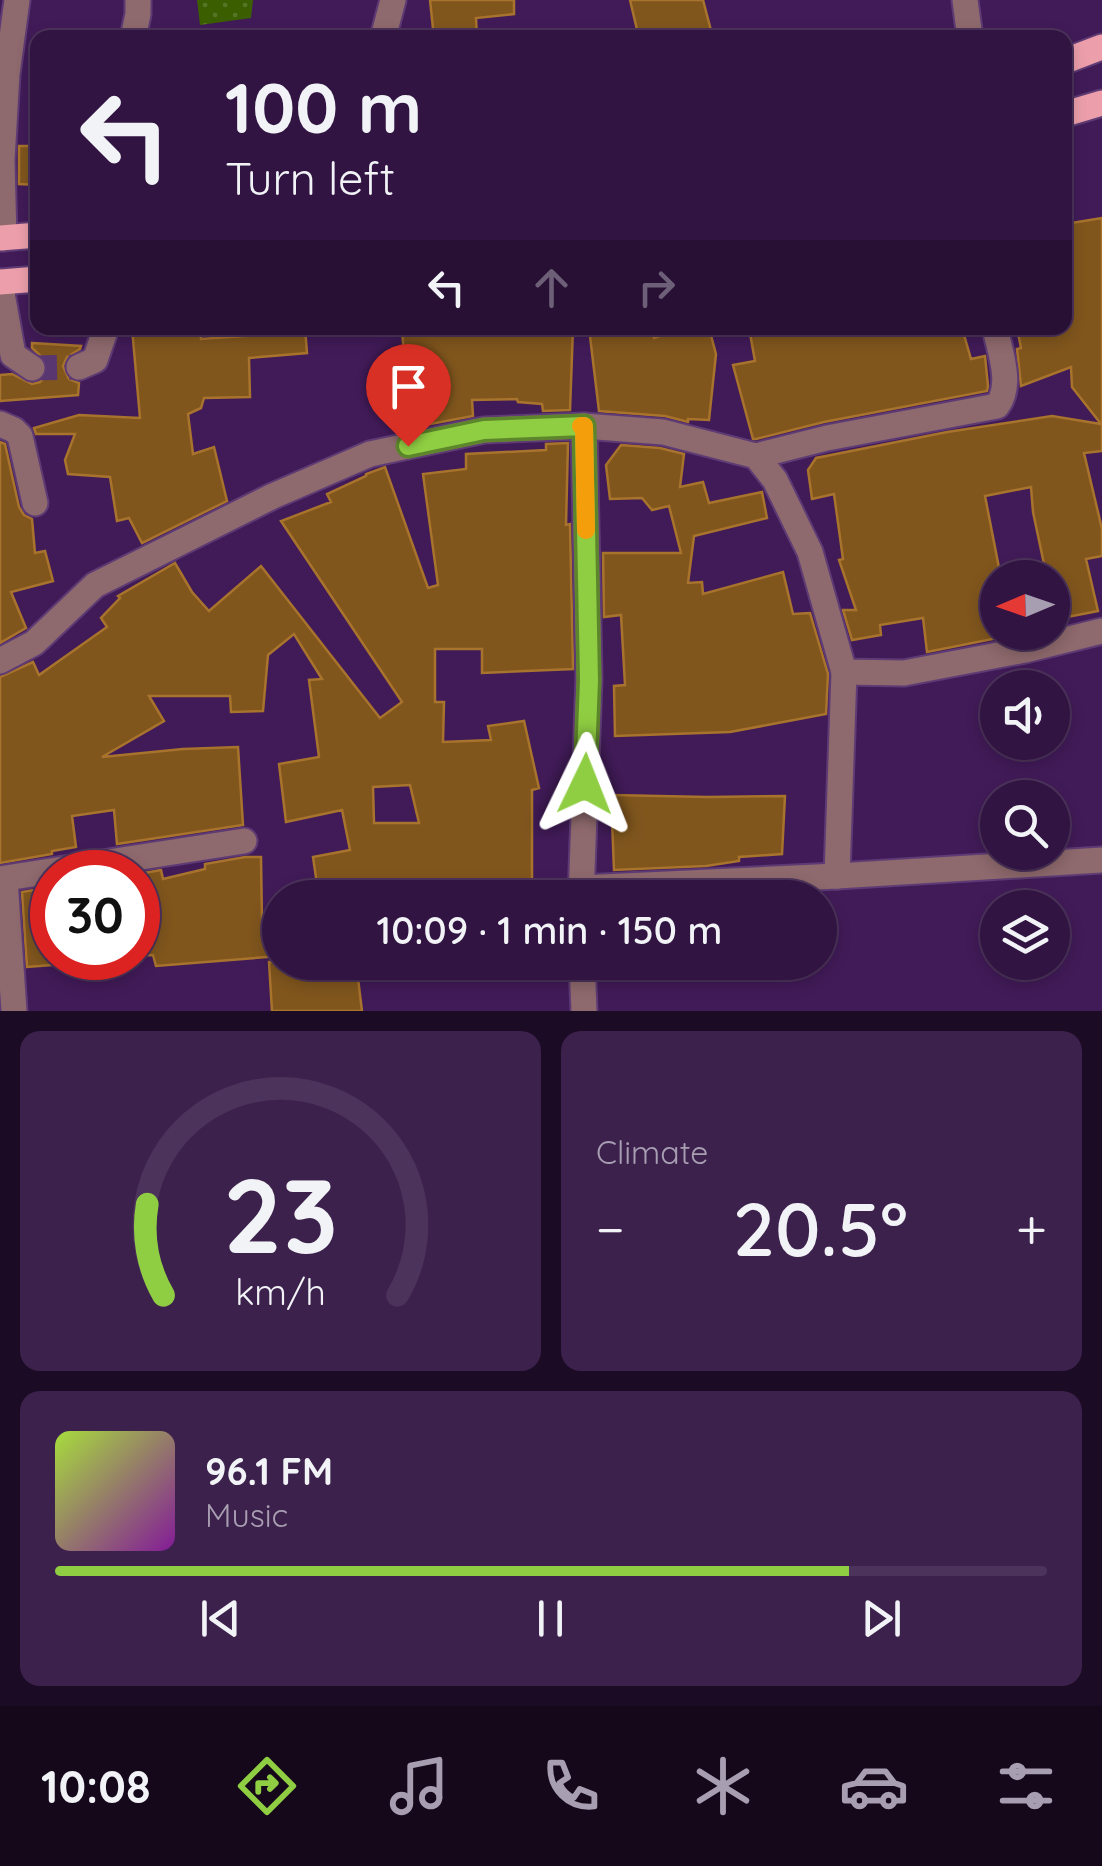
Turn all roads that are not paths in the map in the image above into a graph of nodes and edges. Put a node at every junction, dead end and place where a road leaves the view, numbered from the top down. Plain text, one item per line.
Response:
1 (17, 0) edge
2 (138, 0) edge
3 (394, 0) edge
4 (965, 0) edge
5 (134, 30) edge
6 (385, 30) edge
7 (969, 30) edge
8 (1102, 47) edge
9 (1072, 58) edge
10 (1102, 103) edge
11 (1072, 112) edge
12 (30, 236) edge
13 (2, 238) edge
14 (30, 280) edge
15 (0, 282) edge
16 (104, 335) edge
17 (996, 335) edge
18 (79, 366) dead end
19 (32, 368) dead end
20 (0, 424) edge
21 (584, 426) junction
22 (756, 456) junction
23 (34, 503) dead end
24 (1102, 631) edge
25 (0, 660) edge
26 (844, 672) junction
27 (244, 841) dead end
28 (1102, 860) edge
29 (837, 876) junction
30 (3, 879) edge
31 (581, 880) edge
32 (777, 880) edge
33 (583, 980) edge
34 (14, 1011) edge
35 (584, 1011) edge

1 - 13 street
2 - 5 street
3 - 6 street
4 - 7 street
8 - 9 main road
10 - 11 main road
12 - 13 main road
14 - 15 main road
15 - 19 street
16 - 18 street
17 - 22 street
20 - 23 street
21 - 22 street
21 - 25 street
21 - 31 street
22 - 26 street
24 - 26 street
26 - 29 street
27 - 30 street
28 - 29 street
29 - 32 street
30 - 34 street
33 - 35 street

